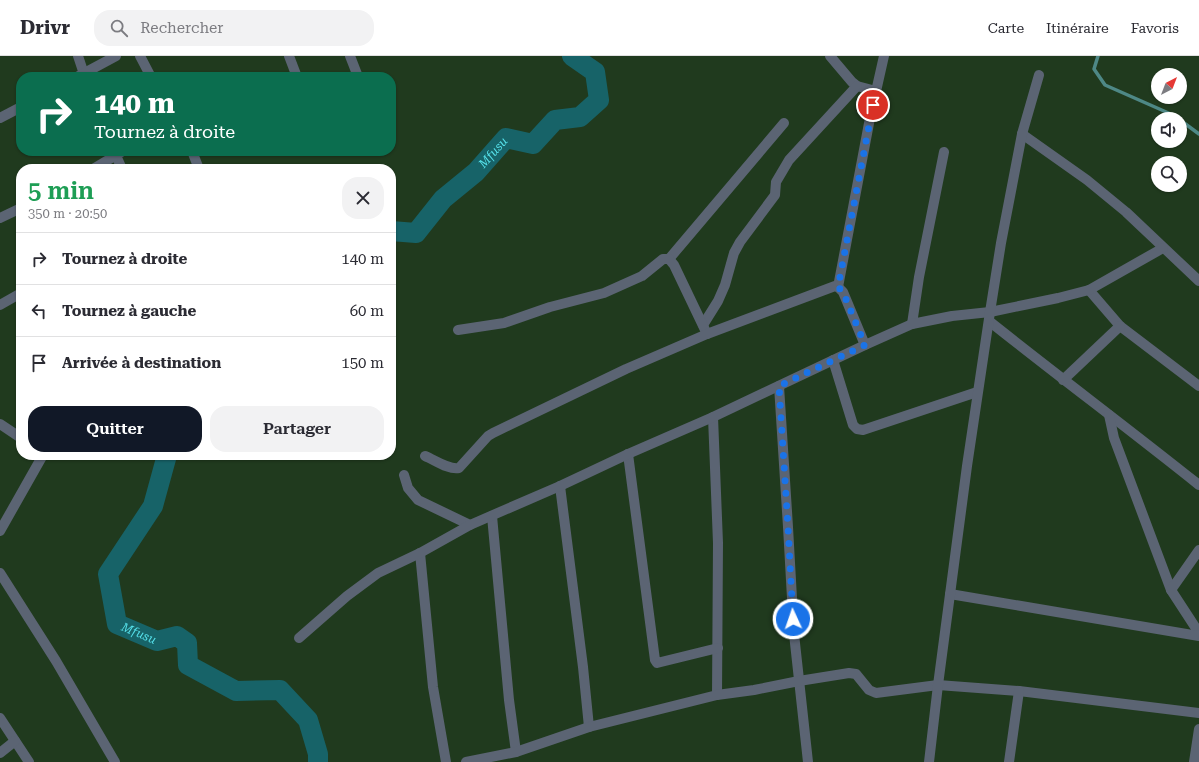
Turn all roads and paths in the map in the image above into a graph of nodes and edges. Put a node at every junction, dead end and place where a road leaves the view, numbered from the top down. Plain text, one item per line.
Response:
1 (78, 56) edge
2 (116, 56) edge
3 (140, 56) edge
4 (289, 56) edge
5 (350, 56) edge
6 (830, 56) edge
7 (884, 56) edge
8 (81, 72) edge
9 (89, 72) edge
10 (148, 72) edge
11 (295, 72) edge
12 (356, 72) edge
13 (1039, 75) dead end
14 (857, 86) junction
15 (876, 91) junction
16 (16, 110) edge
17 (0, 118) edge
18 (784, 123) dead end
19 (1022, 134) junction
20 (944, 152) dead end
21 (113, 156) edge
22 (101, 164) edge
23 (16, 210) edge
24 (0, 218) edge
25 (1163, 248) junction
26 (669, 259) junction
27 (1199, 281) edge
28 (838, 287) junction
29 (1089, 290) junction
30 (16, 296) edge
31 (0, 305) edge
32 (989, 317) junction
33 (912, 324) junction
34 (703, 325) junction
35 (1120, 326) junction
36 (458, 330) dead end
37 (707, 334) junction
38 (865, 345) junction
39 (834, 360) junction
40 (1063, 380) junction
41 (779, 386) junction
42 (1199, 386) edge
43 (977, 392) junction
44 (1109, 415) junction
45 (713, 417) junction
46 (0, 424) edge
47 (16, 435) edge
48 (628, 454) junction
49 (425, 456) dead end
50 (39, 460) edge
51 (404, 475) dead end
52 (1199, 485) edge
53 (560, 486) junction
54 (492, 516) junction
55 (470, 525) junction
56 (0, 531) edge
57 (1199, 550) edge
58 (420, 553) junction
59 (0, 572) edge
60 (1171, 590) junction
61 (950, 594) junction
62 (1199, 634) edge
63 (299, 638) dead end
64 (718, 648) junction
65 (799, 681) junction
66 (938, 685) junction
67 (1019, 691) junction
68 (717, 695) junction
69 (1199, 713) edge
70 (0, 718) edge
71 (589, 727) junction
72 (1199, 729) edge
73 (15, 742) junction
74 (516, 752) junction
75 (0, 753) edge
76 (29, 762) edge
77 (115, 762) edge
78 (446, 762) edge
79 (466, 762) edge
80 (808, 762) edge
81 (929, 762) edge
82 (1009, 762) edge
83 (1194, 762) edge

1 - 8 street
2 - 9 street
3 - 10 street
4 - 11 street
5 - 12 street
6 - 14 street
7 - 15 street
13 - 19 street
14 - 15 street
14 - 34 street
15 - 28 street
16 - 17 street
18 - 26 street
19 - 25 street
19 - 32 street
20 - 33 street
21 - 22 street
23 - 24 street
25 - 27 street
25 - 29 street
26 - 34 street
26 - 36 street
28 - 37 street
28 - 38 street
29 - 32 street
29 - 35 street
30 - 31 street
32 - 33 street
32 - 40 street
32 - 43 street
33 - 38 street
34 - 37 street
35 - 40 street
35 - 42 street
37 - 49 street
38 - 39 street
39 - 41 street
39 - 43 street
40 - 44 street
41 - 45 street
41 - 65 street
43 - 61 street
44 - 52 street
44 - 60 street
45 - 48 street
45 - 64 street
46 - 47 street
48 - 53 street
48 - 64 street
50 - 56 street
51 - 55 street
53 - 54 street
53 - 71 street
54 - 55 street
54 - 74 street
55 - 58 street
57 - 60 street
58 - 63 street
58 - 78 street
59 - 77 street
60 - 62 street
61 - 62 street
61 - 66 street
64 - 68 street
65 - 66 street
65 - 68 street
65 - 80 street
66 - 67 street
66 - 81 street
67 - 69 street
67 - 82 street
68 - 71 street
70 - 73 street
71 - 74 street
72 - 83 street
73 - 75 street
73 - 76 street
74 - 79 street

